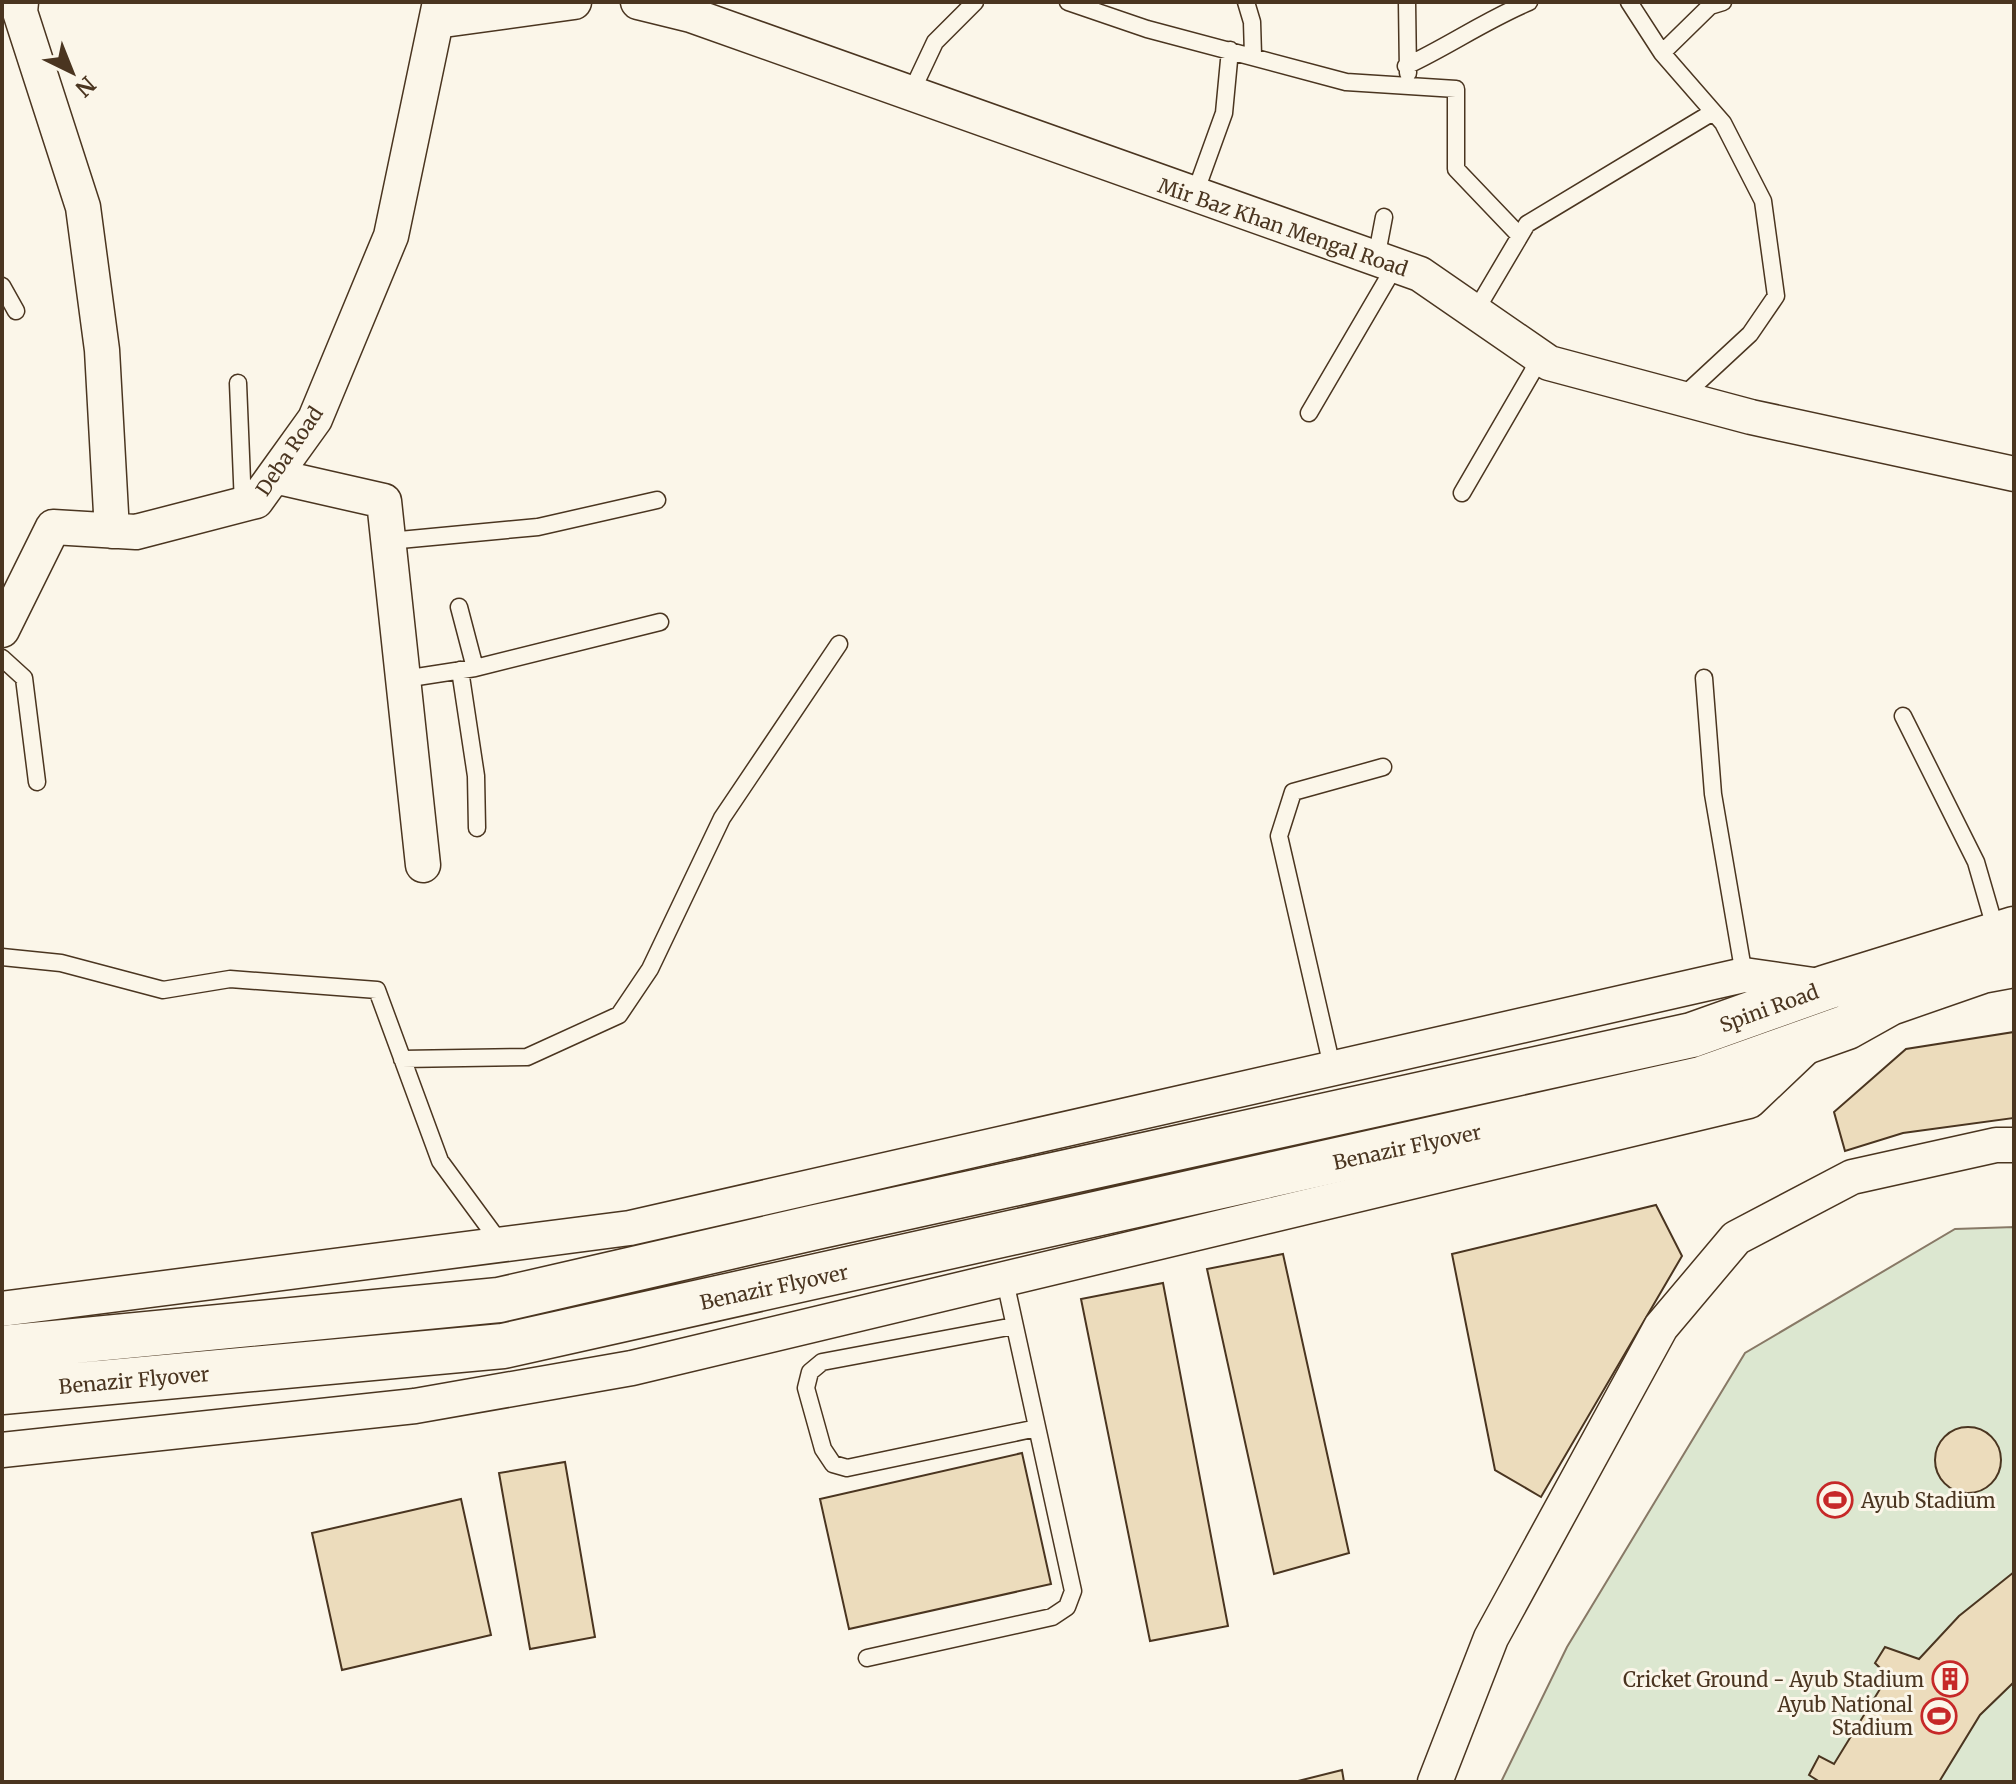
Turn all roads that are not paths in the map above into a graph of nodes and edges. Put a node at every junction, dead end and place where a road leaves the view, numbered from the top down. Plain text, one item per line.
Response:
1 (21, 2) edge
2 (574, 2) edge
3 (975, 2) edge
4 (1068, 2) edge
5 (1246, 2) edge
6 (1407, 2) edge
7 (1529, 2) edge
8 (1629, 2) edge
9 (1723, 2) edge
10 (655, 4) edge
11 (438, 11) edge
12 (1230, 50) junction
13 (1662, 53) junction
14 (1253, 55) junction
15 (1406, 66) junction
16 (1412, 87) junction
17 (910, 95) junction
18 (1713, 112) junction
19 (1194, 196) junction
20 (1384, 217) dead end
21 (1519, 235) junction
22 (1386, 262) junction
23 (2, 286) edge
24 (16, 311) dead end
25 (1475, 312) junction
26 (1541, 357) junction
27 (238, 383) dead end
28 (1681, 398) junction
29 (1309, 413) dead end
30 (2014, 474) edge
31 (274, 476) junction
32 (1462, 493) dead end
33 (657, 500) dead end
34 (243, 505) junction
35 (112, 531) junction
36 (389, 541) junction
37 (459, 607) dead end
38 (660, 622) dead end
39 (2, 630) edge
40 (839, 644) dead end
41 (2, 658) edge
42 (468, 669) junction
43 (1704, 678) dead end
44 (404, 679) junction
45 (1903, 716) dead end
46 (1383, 767) dead end
47 (37, 782) dead end
48 (477, 828) dead end
49 (423, 865) dead end
50 (2008, 942) edge
51 (2, 957) edge
52 (1744, 975) junction
53 (1827, 987) junction
54 (1811, 1042) junction
55 (402, 1059) junction
56 (1333, 1071) junction
57 (2014, 1145) edge
58 (502, 1245) junction
59 (1005, 1281) junction
60 (2, 1309) edge
61 (1014, 1326) junction
62 (2, 1348) edge
63 (2, 1392) edge
64 (1037, 1428) junction
65 (2, 1450) edge
66 (867, 1658) dead end
67 (1435, 1782) edge

1 - 35 street
2 - 11 street
3 - 17 lane
4 - 12 lane
5 - 14 lane
6 - 15 lane
7 - 15 lane
8 - 13 lane
9 - 13 lane
10 - 17 street, Mir Baz Khan Mengal Road
11 - 31 street, Deba Road
12 - 14 lane
12 - 19 lane
13 - 18 lane
14 - 16 lane
15 - 16 lane
16 - 21 lane
17 - 19 street, Mir Baz Khan Mengal Road
18 - 21 lane
18 - 28 lane
19 - 22 street, Mir Baz Khan Mengal Road
20 - 22 lane
21 - 25 lane
22 - 25 street, Mir Baz Khan Mengal Road
22 - 29 lane
23 - 24 lane
25 - 26 street, Mir Baz Khan Mengal Road
26 - 28 street, Mir Baz Khan Mengal Road
26 - 32 lane
27 - 34 lane
28 - 30 street, Mir Baz Khan Mengal Road
31 - 34 street, Deba Road
31 - 36 street
33 - 36 lane
34 - 35 street, Deba Road
35 - 39 street, Deba Road
36 - 44 street
37 - 42 lane
38 - 42 lane
40 - 55 lane
41 - 47 lane
42 - 44 lane
42 - 48 lane
43 - 52 lane
44 - 49 street
45 - 50 lane
46 - 56 lane
50 - 53 main road, Spini Road
50 - 54 main road
51 - 55 lane
52 - 53 street
52 - 56 street
53 - 62 main road, Spini Road
54 - 59 street
54 - 63 main road, Benazir Flyover
55 - 58 lane
56 - 58 street
57 - 67 street
58 - 60 street
59 - 61 lane
59 - 65 street
61 - 64 lane
61 - 64 lane
64 - 66 lane

